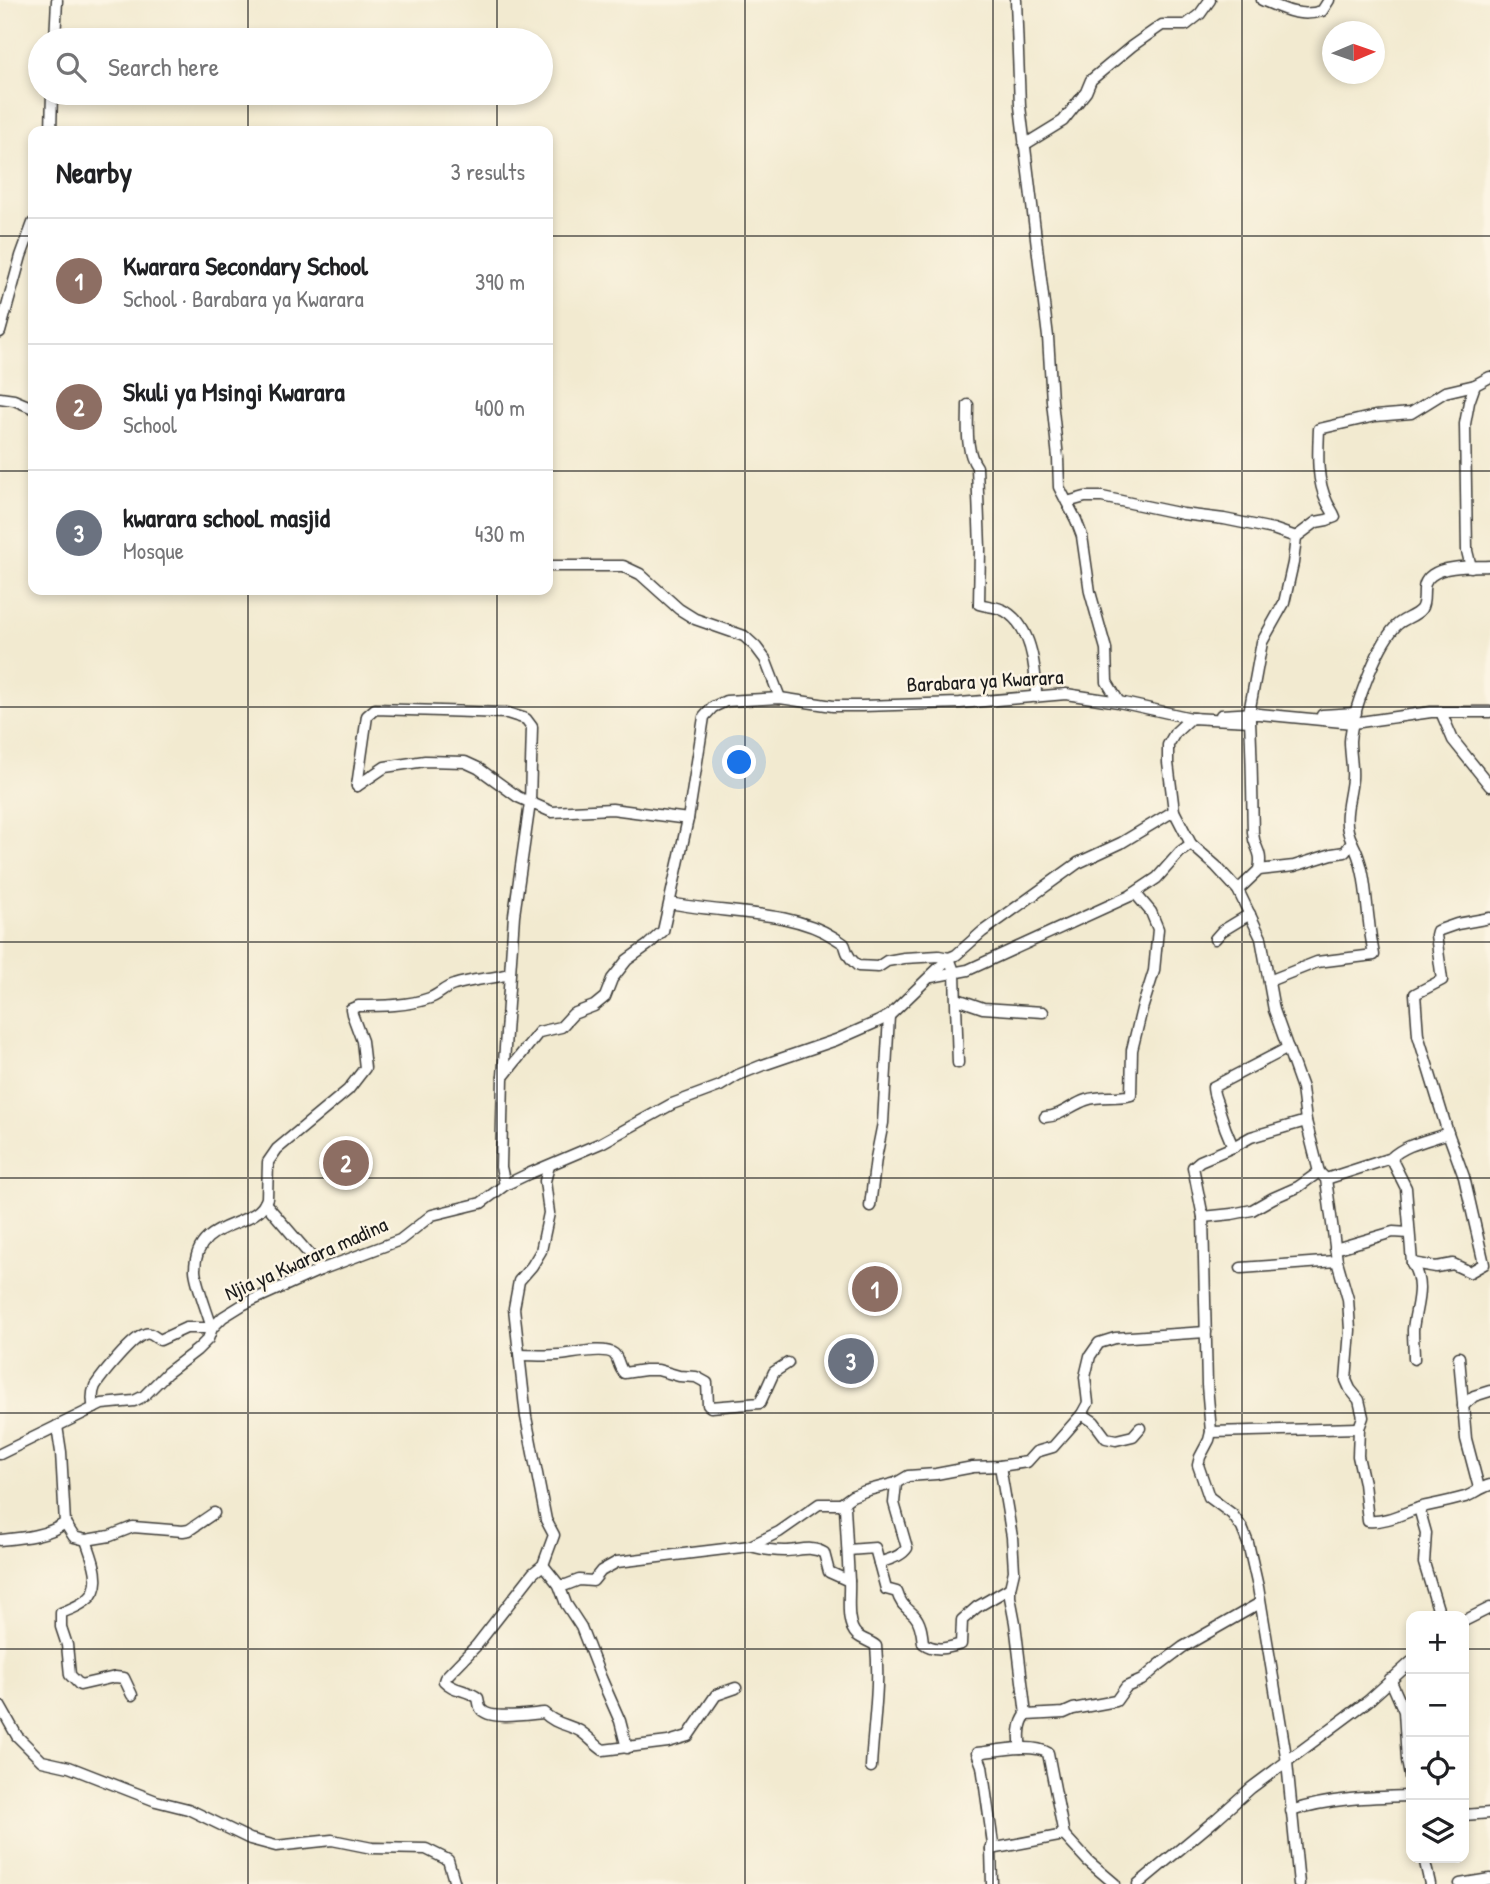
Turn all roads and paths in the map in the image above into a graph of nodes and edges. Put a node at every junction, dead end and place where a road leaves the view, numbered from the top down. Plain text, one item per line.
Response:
1 (57, 0) edge
2 (1016, 0) edge
3 (1210, 0) edge
4 (1262, 0) edge
5 (1329, 0) edge
6 (56, 28) edge
7 (52, 105) edge
8 (51, 126) edge
9 (1024, 145) junction
10 (28, 237) edge
11 (0, 285) edge
12 (12, 288) junction
13 (0, 332) edge
14 (1490, 377) edge
15 (1475, 384) junction
16 (0, 398) edge
17 (968, 405) dead end
18 (28, 406) edge
19 (1067, 502) junction
20 (1296, 537) junction
21 (553, 566) edge
22 (1490, 566) edge
23 (1471, 567) junction
24 (1036, 697) junction
25 (780, 698) junction
26 (1119, 702) junction
27 (1441, 712) junction
28 (1490, 712) edge
29 (1250, 717) junction
30 (1191, 718) junction
31 (1355, 718) junction
32 (1490, 786) edge
33 (530, 803) junction
34 (1174, 810) junction
35 (688, 819) junction
36 (1352, 842) junction
37 (1191, 844) junction
38 (1259, 870) junction
39 (1238, 890) junction
40 (1135, 893) junction
41 (670, 904) junction
42 (1250, 914) junction
43 (1490, 918) edge
44 (1215, 939) dead end
45 (949, 958) junction
46 (509, 974) junction
47 (955, 974) junction
48 (930, 977) junction
49 (1269, 981) junction
50 (957, 999) junction
51 (1043, 1012) dead end
52 (888, 1016) junction
53 (1288, 1048) junction
54 (958, 1063) dead end
55 (503, 1077) junction
56 (1045, 1118) dead end
57 (1306, 1121) junction
58 (1448, 1133) junction
59 (1233, 1147) junction
60 (1391, 1158) junction
61 (549, 1166) junction
62 (1323, 1175) junction
63 (505, 1185) junction
64 (265, 1203) junction
65 (870, 1206) dead end
66 (1203, 1217) junction
67 (1409, 1233) junction
68 (1335, 1249) junction
69 (1337, 1261) junction
70 (1412, 1263) junction
71 (1241, 1269) dead end
72 (320, 1270) junction
73 (212, 1328) junction
74 (1206, 1332) junction
75 (520, 1355) junction
76 (1459, 1357) dead end
77 (1414, 1359) dead end
78 (789, 1363) dead end
79 (1490, 1391) edge
80 (1463, 1406) junction
81 (94, 1408) junction
82 (1082, 1415) junction
83 (57, 1426) junction
84 (1140, 1428) dead end
85 (1359, 1428) junction
86 (1211, 1432) junction
87 (0, 1454) edge
88 (1000, 1466) junction
89 (896, 1483) junction
90 (1490, 1485) edge
91 (1479, 1488) junction
92 (840, 1504) junction
93 (1419, 1508) junction
94 (214, 1513) dead end
95 (65, 1523) junction
96 (86, 1539) junction
97 (0, 1540) edge
98 (750, 1546) junction
99 (848, 1550) junction
100 (879, 1563) junction
101 (542, 1565) junction
102 (849, 1581) junction
103 (559, 1585) junction
104 (1010, 1588) junction
105 (1260, 1603) junction
106 (1490, 1608) edge
107 (1438, 1611) edge
108 (1469, 1618) edge
109 (1406, 1666) edge
110 (1390, 1679) junction
111 (736, 1688) dead end
112 (132, 1695) dead end
113 (0, 1706) edge
114 (1026, 1715) junction
115 (1406, 1744) edge
116 (627, 1748) junction
117 (1021, 1748) junction
118 (1287, 1762) junction
119 (871, 1768) dead end
120 (1406, 1796) edge
121 (1291, 1811) junction
122 (1490, 1813) edge
123 (1469, 1815) edge
124 (1064, 1835) junction
125 (991, 1849) junction
126 (1425, 1863) edge
127 (1490, 1879) edge
128 (455, 1884) edge
129 (992, 1884) edge
130 (1115, 1884) edge
131 (1139, 1884) edge
132 (1299, 1884) edge
133 (1430, 1884) edge
134 (1460, 1884) edge

1 - 6 street
2 - 9 street
3 - 9 street
4 - 5 street
7 - 8 street
9 - 19 street
10 - 12 street
11 - 12 street
12 - 13 street
14 - 15 street
15 - 20 street
15 - 23 street
16 - 18 street
17 - 24 street
19 - 20 street
19 - 26 street
20 - 29 street
21 - 25 street
22 - 23 street
23 - 31 street
24 - 25 street, Barabara ya Kwarara
24 - 26 street, Barabara ya Kwarara
25 - 35 street, Barabara ya Kwarara
26 - 30 street, Barabara ya Kwarara
27 - 28 street, Barabara ya Kwarara
27 - 31 street, Barabara ya Kwarara
27 - 32 street
29 - 30 street, Barabara ya Kwarara
29 - 31 street, Barabara ya Kwarara
29 - 38 street
30 - 34 street
31 - 36 street
33 - 33 street
33 - 35 street
33 - 46 street
34 - 37 street
34 - 45 street
35 - 41 street, Barabara ya Kwarara
36 - 38 street
36 - 49 street
37 - 39 street
37 - 40 street
38 - 39 street
39 - 42 street
40 - 47 street
40 - 56 street
41 - 45 street
41 - 55 street, Barabara ya Kwarara
42 - 44 street
42 - 49 street
43 - 58 street
45 - 47 street
45 - 48 street
46 - 55 street
46 - 64 street
47 - 48 street
47 - 50 street
48 - 52 street
49 - 53 street
50 - 51 street
50 - 54 street
52 - 61 street, Njia ya Kwarara madina
52 - 65 street
53 - 57 street
53 - 59 street
55 - 63 street
57 - 59 street
57 - 62 street
58 - 60 street
58 - 70 street
59 - 66 street
60 - 62 street
60 - 67 street
61 - 63 street, Njia ya Kwarara madina
61 - 75 street
62 - 66 street
62 - 68 street
63 - 72 street, Njia ya Kwarara madina
64 - 72 street
64 - 73 street
66 - 74 street
67 - 68 street
67 - 70 street
68 - 69 street
69 - 71 street
69 - 85 street
70 - 77 street
72 - 73 street, Njia ya Kwarara madina
73 - 81 street, Njia ya Kwarara madina
73 - 81 street
74 - 82 street
74 - 86 street
75 - 78 street
75 - 101 street
76 - 80 street
79 - 80 street
80 - 91 street
81 - 83 street, Njia ya Kwarara madina
82 - 84 street
82 - 88 street
83 - 87 street, Njia ya Kwarara madina
83 - 95 street
85 - 86 street
85 - 93 street
86 - 105 street
88 - 89 street
88 - 104 street
89 - 92 street
89 - 100 street
90 - 91 street
91 - 93 street
92 - 98 street
92 - 99 street
93 - 107 street
94 - 96 street
95 - 96 street
95 - 97 street
96 - 112 street
98 - 102 street
98 - 103 street
99 - 100 street
99 - 102 street
100 - 104 street
101 - 103 street
101 - 116 street
102 - 119 street
103 - 116 street
104 - 114 street
105 - 114 street
105 - 118 street
106 - 108 street
109 - 110 street
110 - 115 street
110 - 118 street
111 - 116 street
113 - 128 street
114 - 117 street
117 - 124 street
117 - 125 street
118 - 121 street
118 - 131 street
120 - 121 street
121 - 132 street
122 - 123 street
124 - 125 street
124 - 130 street
125 - 129 street
126 - 133 street
127 - 134 street

